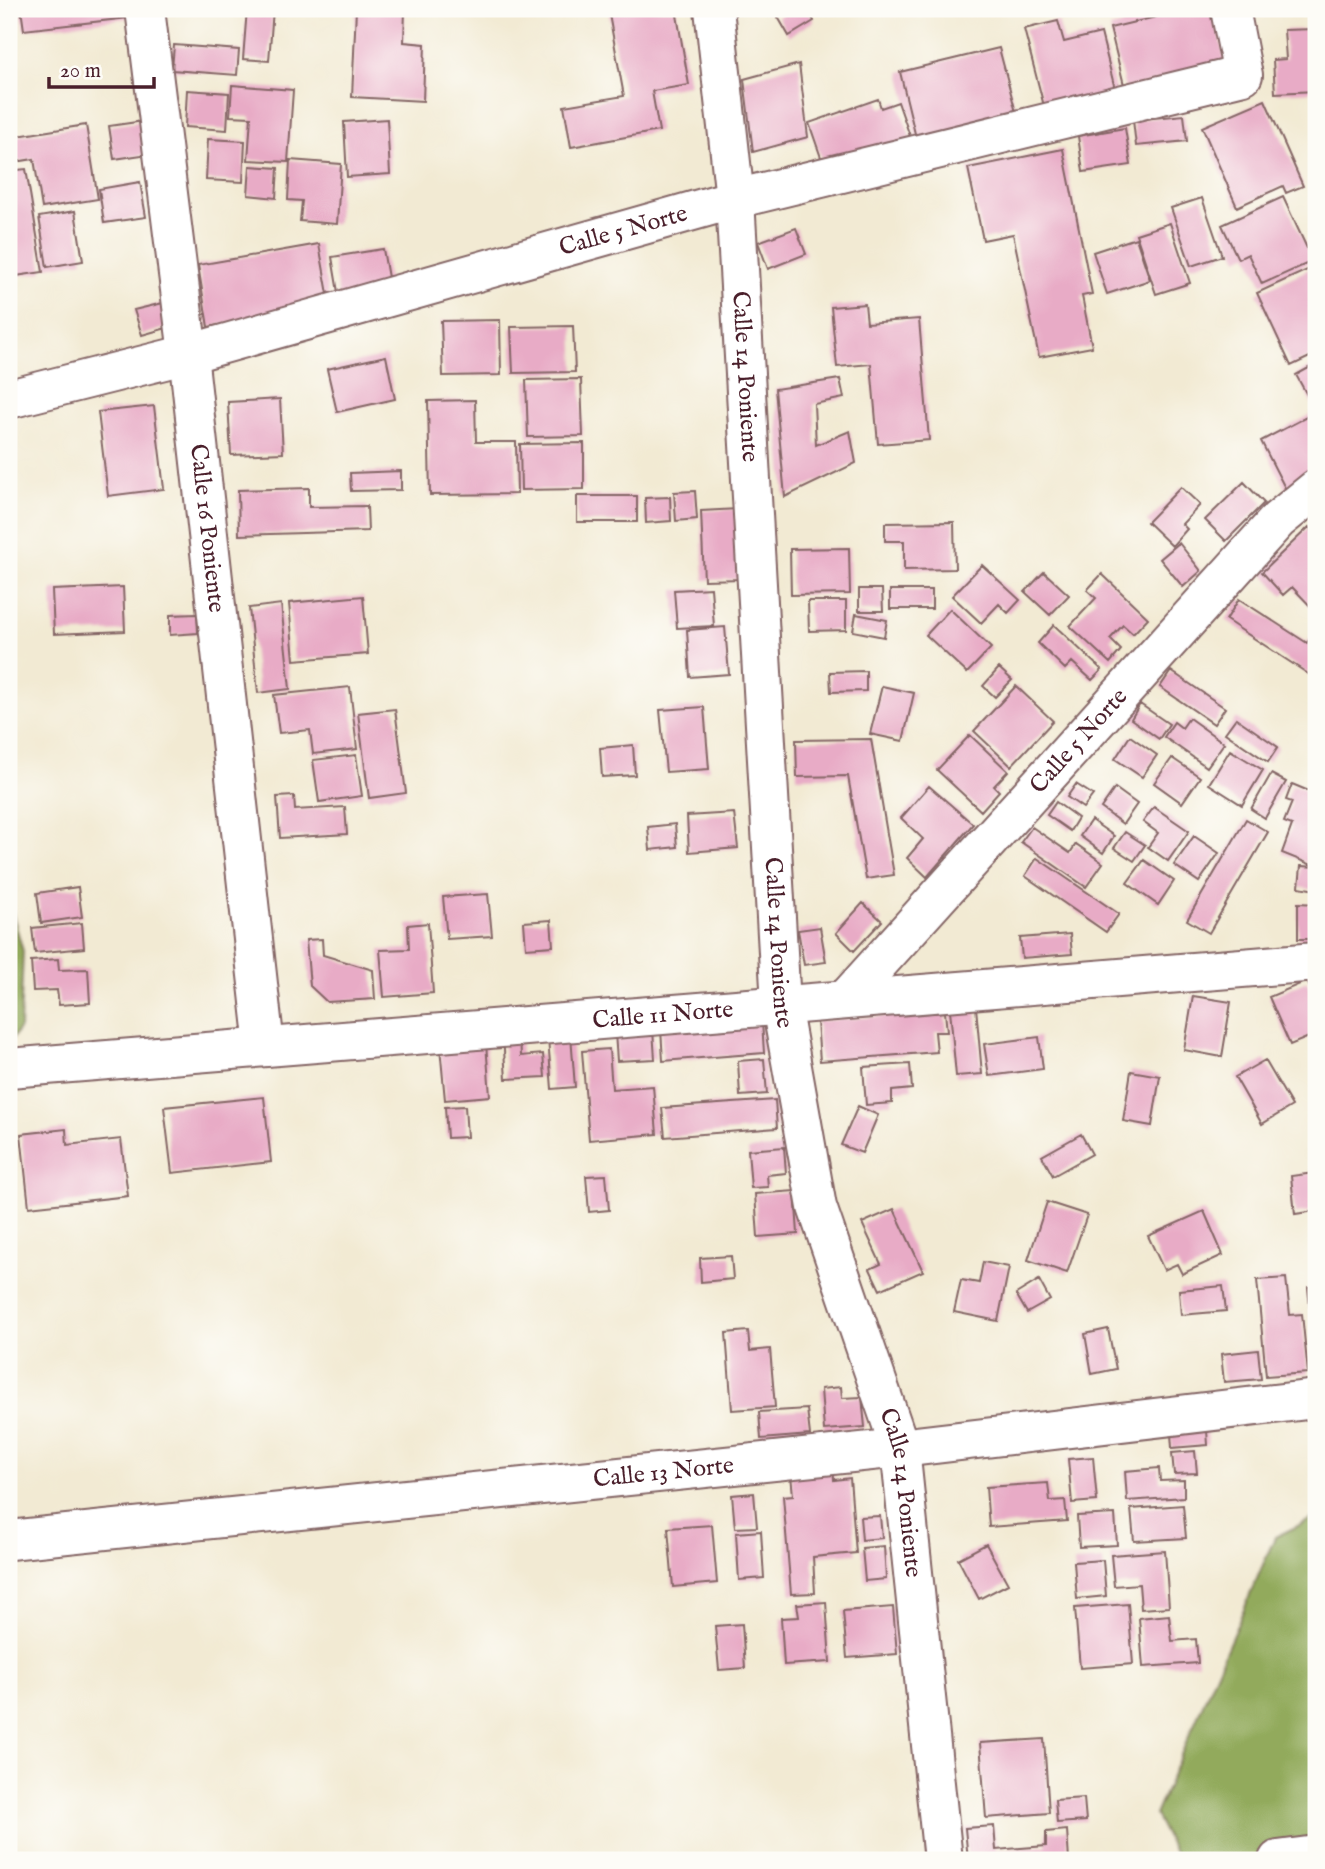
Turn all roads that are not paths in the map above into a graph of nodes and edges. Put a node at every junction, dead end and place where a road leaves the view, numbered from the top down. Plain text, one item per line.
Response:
1 (145, 9) edge
2 (714, 9) edge
3 (1230, 9) edge
4 (735, 199) junction
5 (188, 354) junction
6 (9, 399) edge
7 (1316, 489) edge
8 (1316, 962) edge
9 (846, 998) junction
10 (781, 1005) junction
11 (265, 1048) junction
12 (9, 1068) edge
13 (1316, 1399) edge
14 (900, 1448) junction
15 (9, 1540) edge
16 (1316, 1855) edge
17 (943, 1860) edge
18 (1278, 1860) edge

1 - 5 street, Calle 16 Poniente
2 - 4 street, Calle 14 Poniente
3 - 4 street, Calle 5 Norte
4 - 5 street, Calle 5 Norte
4 - 10 street, Calle 14 Poniente
5 - 6 street, Calle 5 Norte
5 - 11 street, Calle 16 Poniente
7 - 9 street, Calle 5 Norte
8 - 9 street, Calle 11 Norte
9 - 10 street, Calle 11 Norte
10 - 11 street, Calle 11 Norte
10 - 14 street, Calle 14 Poniente
11 - 12 street, Calle 11 Norte
13 - 14 street, Calle 13 Norte
14 - 15 street, Calle 13 Norte
14 - 17 street, Calle 14 Poniente
16 - 18 street

